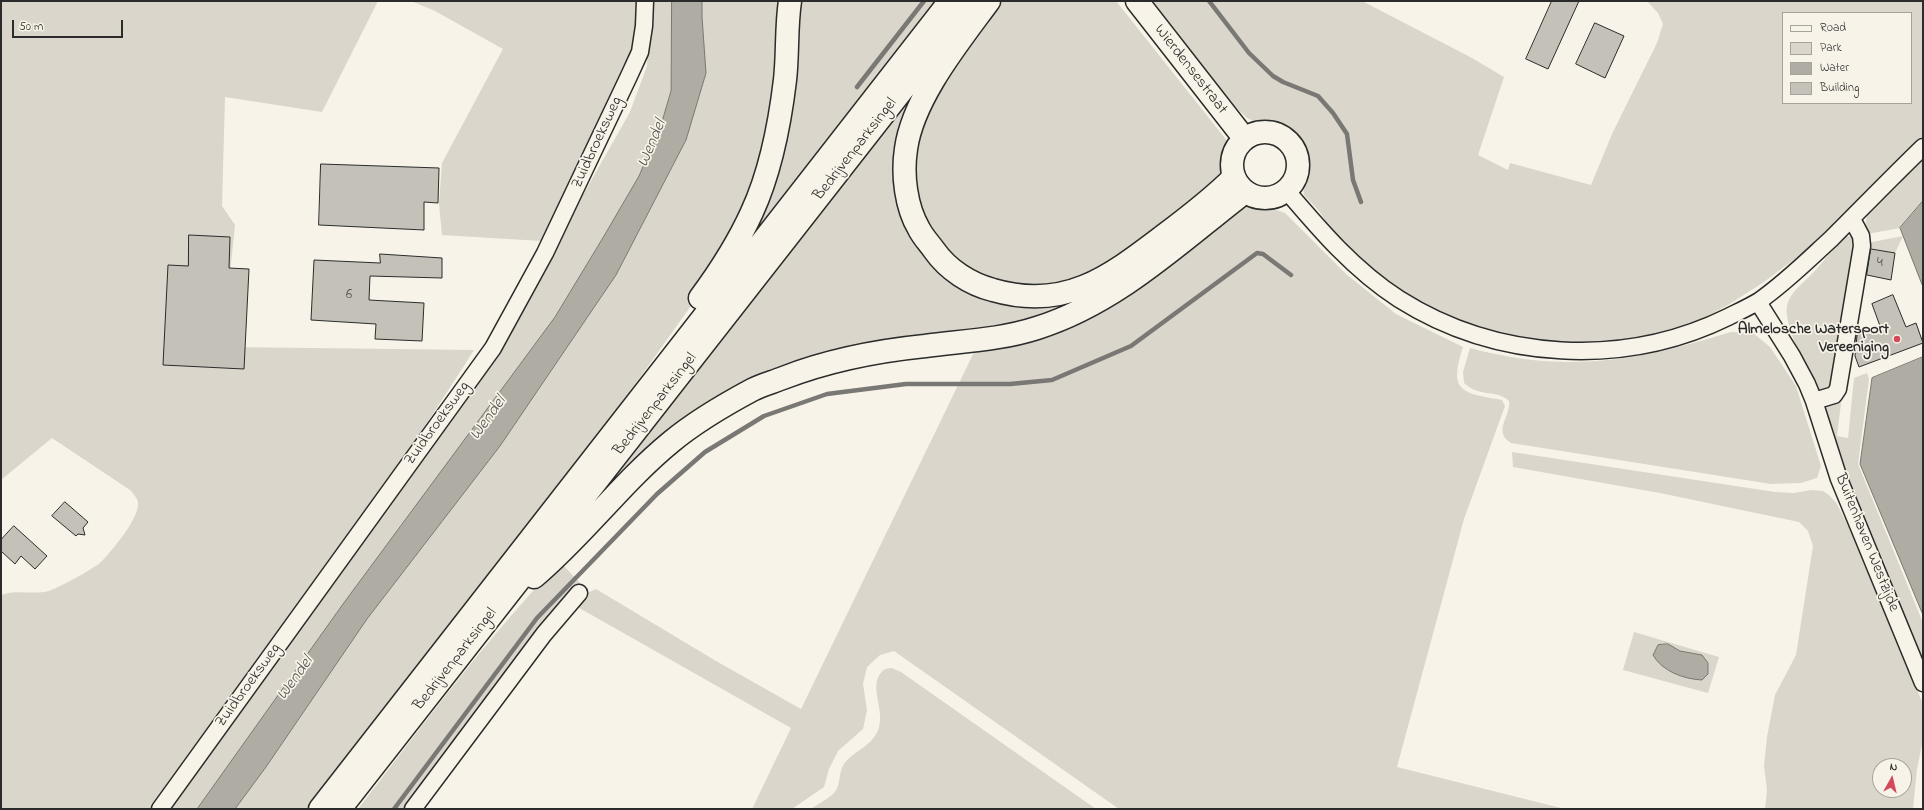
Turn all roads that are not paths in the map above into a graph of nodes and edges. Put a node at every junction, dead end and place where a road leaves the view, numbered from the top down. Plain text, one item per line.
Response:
1 (645, 1) edge
2 (790, 1) edge
3 (950, 1) edge
4 (972, 1) edge
5 (989, 1) edge
6 (1137, 1) edge
7 (1244, 138) junction
8 (1923, 147) edge
9 (1240, 184) junction
10 (1286, 190) junction
11 (1852, 219) junction
12 (1758, 302) junction
13 (1814, 401) junction
14 (627, 414) junction
15 (579, 593) dead end
16 (495, 610) junction
17 (1923, 683) edge
18 (160, 809) edge
19 (320, 809) edge
20 (340, 809) edge
21 (413, 809) edge

1 - 18 street, Zuidbroeksweg
2 - 14 main road
3 - 14 main road, Bedrijvenparksingel
4 - 16 main road, Bedrijvenparksingel
5 - 9 main road
6 - 7 main road, Wierdensestraat
7 - 9 main road
7 - 10 main road
8 - 11 street
9 - 10 main road
9 - 16 main road
10 - 12 street
11 - 12 street
11 - 13 street
12 - 13 street, Buitenhaven Westzijde
13 - 17 street, Buitenhaven Westzijde
14 - 19 main road, Bedrijvenparksingel
15 - 21 street
16 - 20 main road, Bedrijvenparksingel

